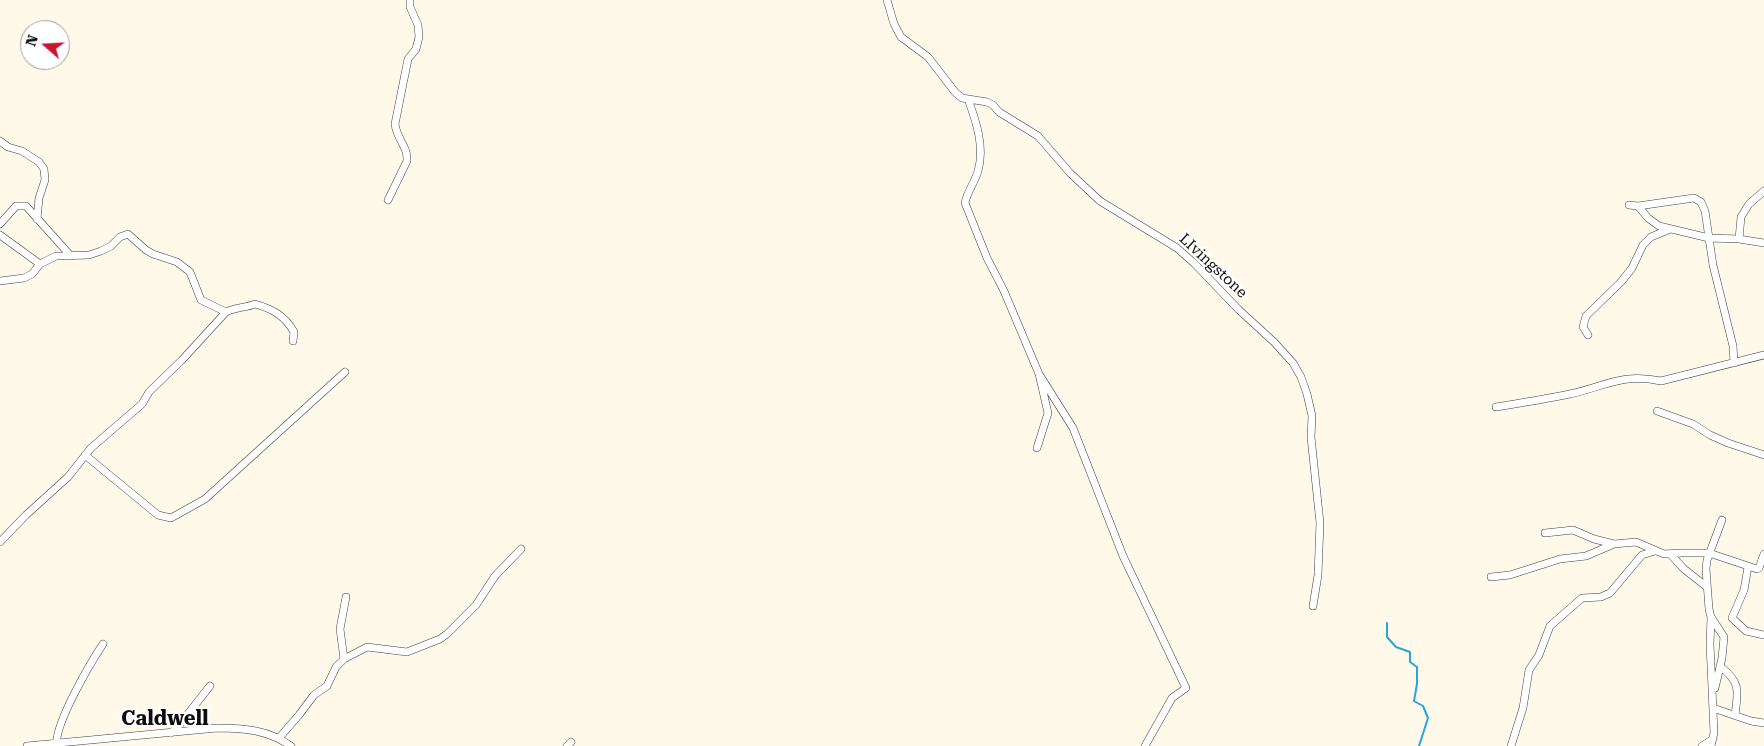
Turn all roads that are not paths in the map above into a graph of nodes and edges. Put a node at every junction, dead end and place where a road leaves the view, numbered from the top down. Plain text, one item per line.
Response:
1 (410, 0) edge
2 (887, 0) edge
3 (968, 99) junction
4 (0, 141) edge
5 (1764, 191) edge
6 (388, 200) dead end
7 (1629, 205) dead end
8 (1638, 206) junction
9 (37, 219) junction
10 (0, 224) edge
11 (1670, 229) junction
12 (0, 235) edge
13 (1709, 238) junction
14 (1739, 239) junction
15 (1764, 243) edge
16 (70, 255) junction
17 (40, 264) junction
18 (0, 281) edge
19 (226, 312) junction
20 (1588, 335) dead end
21 (293, 341) dead end
22 (1764, 355) edge
23 (1734, 363) junction
24 (345, 372) dead end
25 (1039, 374) junction
26 (1496, 406) dead end
27 (1657, 411) dead end
28 (1037, 448) dead end
29 (85, 455) junction
30 (1764, 455) edge
31 (1722, 520) dead end
32 (1545, 534) dead end
33 (0, 542) edge
34 (1614, 544) junction
35 (522, 549) dead end
36 (1655, 551) junction
37 (1709, 553) junction
38 (1764, 554) edge
39 (1671, 555) junction
40 (1748, 567) junction
41 (1491, 577) dead end
42 (1706, 587) junction
43 (346, 597) dead end
44 (1314, 606) dead end
45 (1711, 617) junction
46 (1764, 635) edge
47 (103, 644) dead end
48 (344, 659) junction
49 (1720, 667) junction
50 (210, 686) dead end
51 (1713, 696) junction
52 (1714, 708) junction
53 (1734, 715) junction
54 (1764, 723) edge
55 (171, 733) junction
56 (279, 738) junction
57 (1712, 742) edge
58 (57, 745) edge
59 (27, 746) edge
60 (291, 746) edge
61 (1145, 746) edge
62 (1511, 746) edge
63 (1702, 746) edge

1 - 6 street
2 - 3 street, LIvingstone
3 - 25 street
3 - 44 street, LIvingstone
4 - 9 street
5 - 14 street
7 - 8 street
8 - 11 street
8 - 13 street
9 - 10 street
9 - 16 street
11 - 13 street
11 - 20 street
12 - 17 street
13 - 14 street
13 - 23 street
14 - 15 street
16 - 17 street
16 - 19 street
17 - 18 street
19 - 21 street
19 - 29 street
22 - 23 street
23 - 26 street
24 - 29 street
25 - 28 street
25 - 61 street
27 - 30 street
29 - 33 street
31 - 37 street
32 - 34 street
34 - 36 street
34 - 41 street
35 - 48 street
36 - 39 street
36 - 62 street
37 - 39 street
37 - 40 street
37 - 42 street
38 - 40 street
39 - 42 street
40 - 46 street
42 - 45 street
43 - 48 street
45 - 49 street
45 - 51 street
47 - 58 street
48 - 56 street
49 - 51 street
49 - 53 street
50 - 55 street
51 - 52 street
52 - 53 street
52 - 57 street
53 - 54 street
55 - 56 street
55 - 58 street
56 - 60 street
57 - 63 street
58 - 59 street

